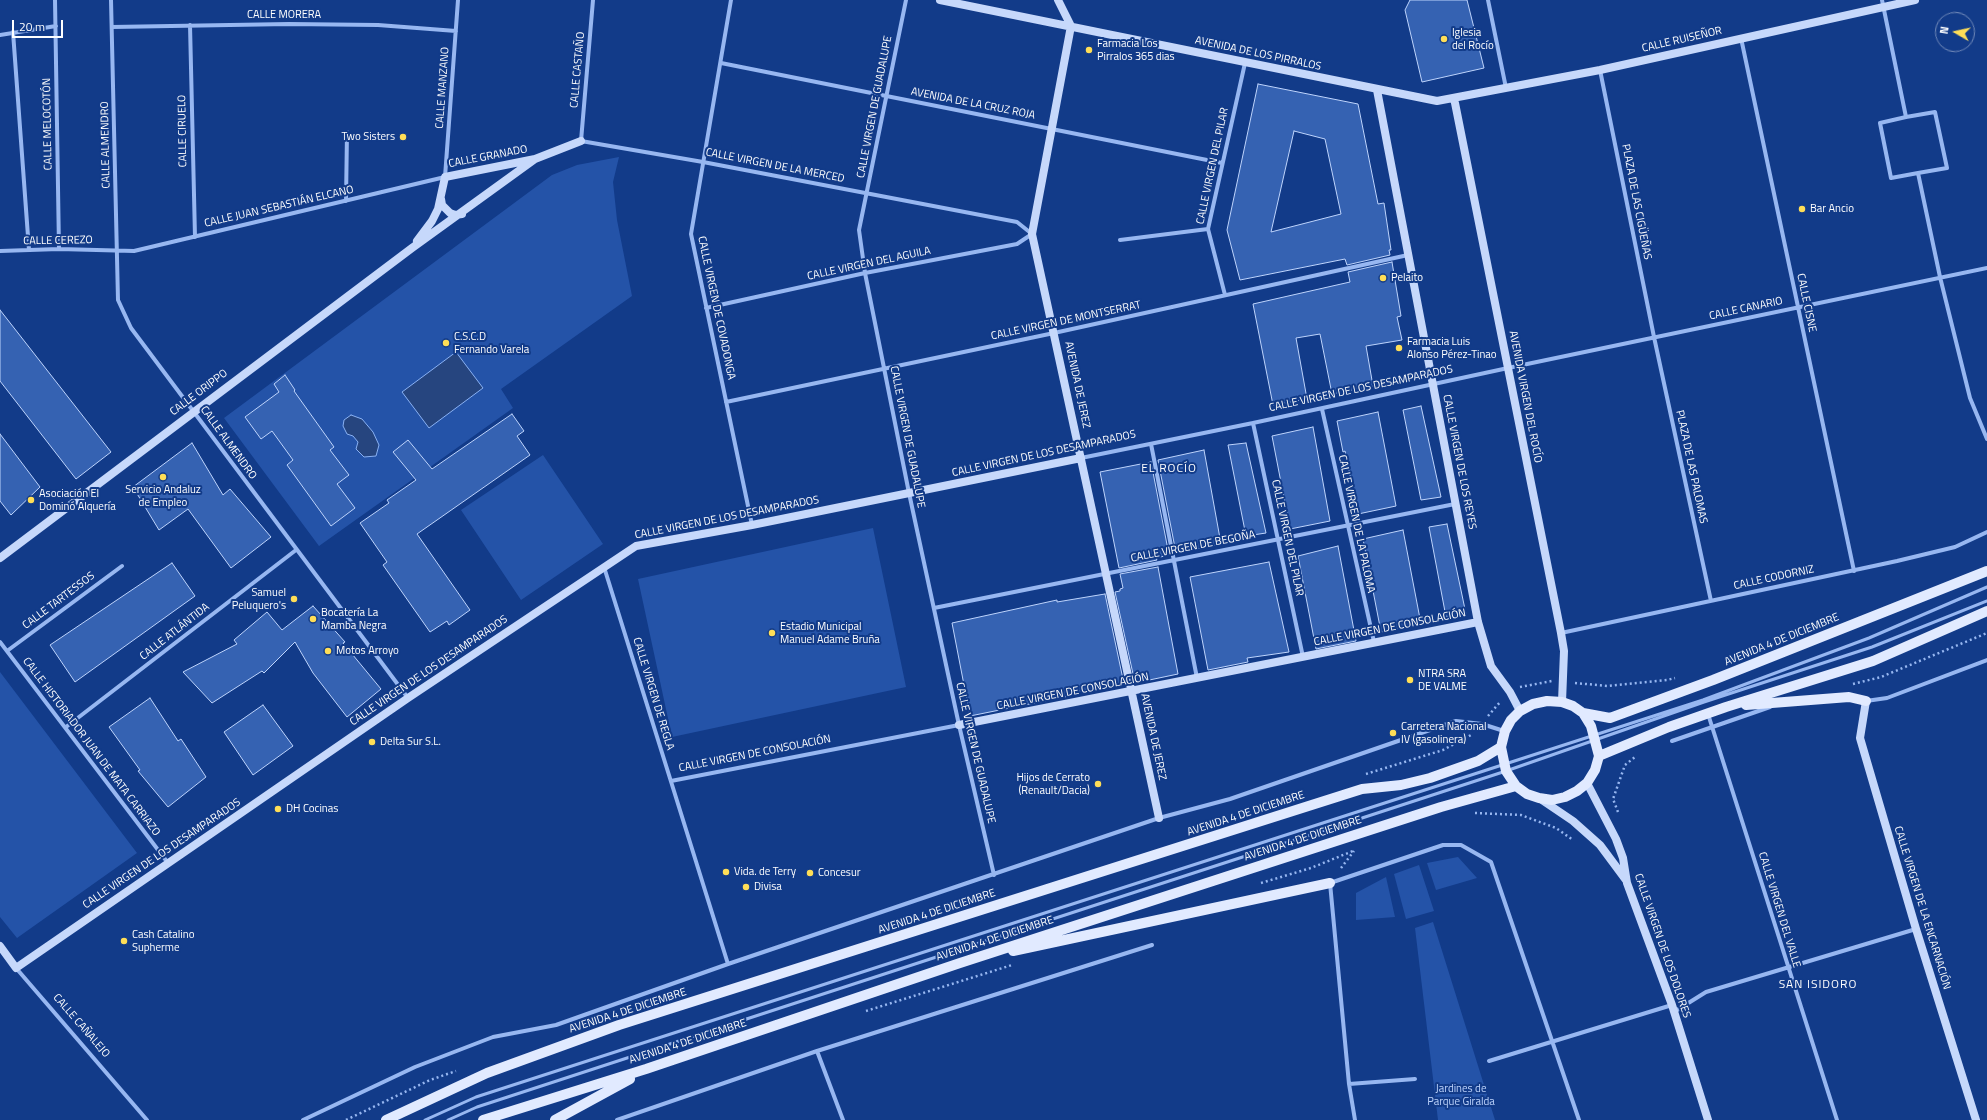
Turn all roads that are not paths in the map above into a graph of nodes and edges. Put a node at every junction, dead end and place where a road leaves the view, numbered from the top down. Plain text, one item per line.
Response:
1 (55, 0) edge
2 (111, 0) edge
3 (458, 0) edge
4 (592, 0) edge
5 (731, 0) edge
6 (906, 0) edge
7 (940, 0) edge
8 (1058, 0) edge
9 (1488, 0) edge
10 (1915, 0) edge
11 (1883, 3) edge
12 (190, 25) junction
13 (56, 26) junction
14 (1071, 26) junction
15 (112, 27) junction
16 (456, 31) junction
17 (13, 32) junction
18 (0, 35) edge
19 (1741, 38) junction
20 (721, 62) junction
21 (1245, 63) junction
22 (1600, 70) junction
23 (1506, 88) junction
24 (1377, 90) junction
25 (886, 96) junction
26 (1454, 98) junction
27 (1906, 118) junction
28 (1052, 129) junction
29 (346, 132) dead end
30 (581, 141) junction
31 (535, 159) junction
32 (703, 162) junction
33 (1222, 163) junction
34 (1918, 173) junction
35 (445, 177) junction
36 (867, 192) junction
37 (441, 200) junction
38 (346, 201) junction
39 (462, 214) junction
40 (1208, 229) junction
41 (1032, 234) junction
42 (195, 237) junction
43 (1120, 240) dead end
44 (412, 248) junction
45 (59, 249) junction
46 (29, 250) junction
47 (117, 250) junction
48 (0, 251) edge
49 (1409, 255) junction
50 (1987, 268) edge
51 (865, 273) junction
52 (1940, 278) junction
53 (1226, 295) junction
54 (1798, 307) junction
55 (706, 308) junction
56 (1054, 333) junction
57 (1654, 337) junction
58 (884, 368) junction
59 (1508, 368) junction
60 (1433, 385) junction
61 (726, 402) junction
62 (1322, 409) junction
63 (194, 411) junction
64 (1253, 423) junction
65 (1987, 439) edge
66 (1151, 444) junction
67 (1081, 458) junction
68 (909, 493) junction
69 (1456, 503) junction
70 (752, 525) junction
71 (1346, 525) junction
72 (1987, 532) edge
73 (1278, 539) junction
74 (296, 550) junction
75 (0, 558) edge
76 (1175, 560) junction
77 (122, 566) dead end
78 (604, 566) junction
79 (1854, 571) junction
80 (1987, 571) edge
81 (1106, 574) junction
82 (1987, 587) edge
83 (1711, 600) junction
84 (1987, 601) edge
85 (934, 608) junction
86 (1987, 611) edge
87 (1478, 622) junction
88 (1562, 633) junction
89 (0, 642) edge
90 (1374, 643) junction
91 (7, 651) junction
92 (1303, 657) junction
93 (1987, 660) edge
94 (1197, 678) junction
95 (1132, 691) junction
96 (408, 698) junction
97 (1866, 701) junction
98 (1562, 702) junction
99 (1782, 703) junction
100 (1726, 707) junction
101 (1520, 711) junction
102 (1583, 713) junction
103 (1708, 713) junction
104 (959, 725) junction
105 (66, 727) junction
106 (1713, 727) junction
107 (1505, 731) junction
108 (1594, 737) junction
109 (1672, 741) dead end
110 (1501, 747) junction
111 (1599, 756) junction
112 (1505, 767) junction
113 (671, 781) junction
114 (1587, 783) junction
115 (1516, 786) junction
116 (1539, 798) junction
117 (1160, 818) junction
118 (168, 864) junction
119 (994, 876) junction
120 (1628, 882) junction
121 (1330, 883) junction
122 (1916, 929) junction
123 (1152, 945) dead end
124 (0, 946) edge
125 (960, 963) junction
126 (728, 964) junction
127 (1788, 967) junction
128 (16, 968) junction
129 (1673, 1009) junction
130 (1553, 1041) junction
131 (817, 1051) junction
132 (1489, 1061) dead end
133 (649, 1068) junction
134 (1415, 1079) dead end
135 (1349, 1084) junction
136 (147, 1120) edge
137 (303, 1120) edge
138 (386, 1120) edge
139 (426, 1120) edge
140 (448, 1120) edge
141 (483, 1120) edge
142 (555, 1120) edge
143 (617, 1120) edge
144 (843, 1120) edge
145 (1355, 1120) edge
146 (1579, 1120) edge
147 (1708, 1120) edge
148 (1837, 1120) edge
149 (1976, 1120) edge

1 - 13 street, CALLE MELOCOTÓN
2 - 15 street, CALLE ALMENDRO
3 - 16 street, CALLE MANZANO
4 - 30 street, CALLE CASTAÑO
5 - 20 street, CALLE VIRGEN DE COVADONGA
6 - 25 street, CALLE VIRGEN DE GUADALUPE
7 - 14 street, AVENIDA DE LOS PIRRALOS
8 - 14 street
9 - 23 street
10 - 11 street, CALLE RUISEÑOR
11 - 19 street, CALLE RUISEÑOR
11 - 27 street
12 - 15 street, CALLE MORERA
12 - 16 street, CALLE MORERA
12 - 42 street, CALLE CIRUELO
13 - 17 street
13 - 45 street, CALLE MELOCOTÓN
14 - 21 street, AVENIDA DE LOS PIRRALOS
14 - 28 street, AVENIDA DE JEREZ
15 - 47 street, CALLE ALMENDRO
16 - 35 street, CALLE MANZANO
17 - 18 street
17 - 46 street
19 - 22 street, CALLE RUISEÑOR
19 - 54 street, CALLE CISNE
20 - 25 street, AVENIDA DE LA CRUZ ROJA
20 - 32 street, CALLE VIRGEN DE COVADONGA
21 - 24 street, AVENIDA DE LOS PIRRALOS
21 - 33 street, CALLE VIRGEN DEL PILAR
22 - 23 street, CALLE RUISEÑOR
22 - 57 street, PLAZA DE LAS CIGÜEÑAS
23 - 26 street, CALLE RUISEÑOR
24 - 26 street, AVENIDA DE LOS PIRRALOS
24 - 49 street, CALLE VIRGEN DE LOS REYES
25 - 28 street, AVENIDA DE LA CRUZ ROJA
25 - 36 street, CALLE VIRGEN DE GUADALUPE
26 - 59 street, AVENIDA VIRGEN DEL ROCÍO
27 - 34 street
27 - 34 street
28 - 33 street, AVENIDA DE LA CRUZ ROJA
28 - 41 street, AVENIDA DE JEREZ
29 - 38 street
30 - 31 street, CALLE GRANADO
30 - 32 street, CALLE VIRGEN DE LA MERCED
31 - 35 street, CALLE GRANADO
31 - 39 street, CALLE GRANADO
32 - 36 street, CALLE VIRGEN DE LA MERCED
32 - 55 street, CALLE VIRGEN DE COVADONGA
33 - 40 street, CALLE VIRGEN DEL PILAR
34 - 52 street
35 - 37 street
35 - 38 street, CALLE JUAN SEBASTIÁN ELCANO
36 - 41 street, CALLE VIRGEN DE LA MERCED
36 - 51 street, CALLE VIRGEN DE GUADALUPE
37 - 39 street
37 - 44 street
38 - 42 street, CALLE JUAN SEBASTIÁN ELCANO
39 - 44 street, CALLE GRANADO
40 - 43 street
40 - 53 street, CALLE VIRGEN DEL PILAR
41 - 51 street, CALLE VIRGEN DEL AGUILA
41 - 56 street, AVENIDA DE JEREZ
42 - 47 street, CALLE JUAN SEBASTIÁN ELCANO
44 - 63 street, CALLE ORIPPO
45 - 46 street, CALLE CEREZO
45 - 47 street, CALLE CEREZO
46 - 48 street, CALLE CEREZO
47 - 63 street, CALLE ALMENDRO
49 - 53 street, CALLE VIRGEN DE MONTSERRAT
49 - 60 street, CALLE VIRGEN DE LOS REYES
50 - 52 street, CALLE CANARIO
51 - 55 street, CALLE VIRGEN DEL AGUILA
51 - 58 street, CALLE VIRGEN DE GUADALUPE
52 - 54 street, CALLE CANARIO
52 - 65 street
53 - 56 street, CALLE VIRGEN DE MONTSERRAT
54 - 57 street, CALLE CANARIO
54 - 79 street, CALLE CISNE
55 - 61 street, CALLE VIRGEN DE COVADONGA
56 - 58 street, CALLE VIRGEN DE MONTSERRAT
56 - 67 street, AVENIDA DE JEREZ
57 - 59 street, CALLE CANARIO
57 - 83 street, PLAZA DE LAS PALOMAS
58 - 61 street, CALLE VIRGEN DE MONTSERRAT
58 - 68 street, CALLE VIRGEN DE GUADALUPE
59 - 60 street, CALLE VIRGEN DE LOS DESAMPARADOS
59 - 88 street, AVENIDA VIRGEN DEL ROCÍO
60 - 62 street, CALLE VIRGEN DE LOS DESAMPARADOS
60 - 69 street, CALLE VIRGEN DE LOS REYES
61 - 70 street, CALLE VIRGEN DE COVADONGA
62 - 64 street, CALLE VIRGEN DE LOS DESAMPARADOS
62 - 71 street, CALLE VIRGEN DE LA PALOMA
63 - 74 street, CALLE ALMENDRO
63 - 75 street, CALLE ORIPPO
64 - 66 street, CALLE VIRGEN DE LOS DESAMPARADOS
64 - 73 street, CALLE VIRGEN DEL PILAR
66 - 67 street, CALLE VIRGEN DE LOS DESAMPARADOS
66 - 76 street
67 - 68 street, CALLE VIRGEN DE LOS DESAMPARADOS
67 - 81 street, AVENIDA DE JEREZ
68 - 70 street, CALLE VIRGEN DE LOS DESAMPARADOS
68 - 85 street, CALLE VIRGEN DE GUADALUPE
69 - 71 street, CALLE VIRGEN DE BEGOÑA
69 - 87 street, CALLE VIRGEN DE LOS REYES
70 - 78 street, CALLE VIRGEN DE LOS DESAMPARADOS
71 - 73 street, CALLE VIRGEN DE BEGOÑA
71 - 90 street, CALLE VIRGEN DE LA PALOMA
72 - 79 street, CALLE CODORNIZ
73 - 76 street, CALLE VIRGEN DE BEGOÑA
73 - 92 street, CALLE VIRGEN DEL PILAR
74 - 96 street, CALLE ALMENDRO
74 - 105 street, CALLE ATLÁNTIDA
76 - 81 street, CALLE VIRGEN DE BEGOÑA
76 - 94 street
77 - 91 street, CALLE TARTESSOS
78 - 96 street, CALLE VIRGEN DE LOS DESAMPARADOS
78 - 113 street, CALLE VIRGEN DE REGLA
79 - 83 street, CALLE CODORNIZ
80 - 102 main road, AVENIDA 4 DE DICIEMBRE
81 - 85 street, CALLE VIRGEN DE BEGOÑA
81 - 95 street, AVENIDA DE JEREZ
82 - 108 lane
83 - 88 street, CALLE CODORNIZ
84 - 108 lane
85 - 104 street, CALLE VIRGEN DE GUADALUPE
86 - 100 main road
87 - 90 street, CALLE VIRGEN DE CONSOLACIÓN
87 - 101 street, CALLE VIRGEN DE LOS REYES
88 - 98 street, AVENIDA VIRGEN DEL ROCÍO
89 - 91 street, CALLE HISTORIADOR JUAN DE MATA CARRIAZO
90 - 92 street, CALLE VIRGEN DE CONSOLACIÓN
91 - 105 street, CALLE HISTORIADOR JUAN DE MATA CARRIAZO
92 - 94 street, CALLE VIRGEN DE CONSOLACIÓN
93 - 97 street
94 - 95 street, CALLE VIRGEN DE CONSOLACIÓN
95 - 104 street, CALLE VIRGEN DE CONSOLACIÓN
95 - 117 street, AVENIDA DE JEREZ
96 - 118 street, CALLE VIRGEN DE LOS DESAMPARADOS
97 - 99 main road
97 - 122 street, CALLE VIRGEN DE LA ENCARNACIÓN
98 - 101 main road
98 - 102 main road
99 - 100 main road
99 - 106 street
100 - 103 main road
101 - 107 main road
102 - 108 main road
103 - 106 street, CALLE VIRGEN DEL VALLE
103 - 111 main road
104 - 113 street, CALLE VIRGEN DE CONSOLACIÓN
104 - 119 street, CALLE VIRGEN DE GUADALUPE
105 - 118 street, CALLE HISTORIADOR JUAN DE MATA CARRIAZO
106 - 109 street
106 - 127 street, CALLE VIRGEN DEL VALLE
107 - 110 main road
107 - 117 street
108 - 111 main road
108 - 112 lane
108 - 112 lane
110 - 112 main road
110 - 138 main road, AVENIDA 4 DE DICIEMBRE
111 - 114 main road
112 - 115 main road
112 - 139 lane
112 - 140 lane
113 - 126 street, CALLE VIRGEN DE REGLA
114 - 116 main road
114 - 120 street, CALLE VIRGEN DE LOS DOLORES
115 - 116 main road
115 - 125 main road, AVENIDA 4 DE DICIEMBRE
116 - 120 street
117 - 119 street
118 - 128 street, CALLE VIRGEN DE LOS DESAMPARADOS
119 - 126 street
120 - 129 street, CALLE VIRGEN DE LOS DOLORES
121 - 125 main road
121 - 130 street
121 - 135 street
122 - 127 street
122 - 149 street, CALLE VIRGEN DE LA ENCARNACIÓN
123 - 131 street
124 - 128 street, CALLE CAÑALEJO
125 - 133 main road, AVENIDA 4 DE DICIEMBRE
126 - 137 street
127 - 129 street
127 - 148 street, CALLE VIRGEN DEL VALLE
128 - 136 street, CALLE CAÑALEJO
129 - 130 street
129 - 147 street, CALLE VIRGEN DE LOS DOLORES
130 - 132 street
130 - 146 street
131 - 143 street
131 - 144 street
133 - 141 main road, AVENIDA 4 DE DICIEMBRE
133 - 142 main road
134 - 135 street
135 - 145 street

